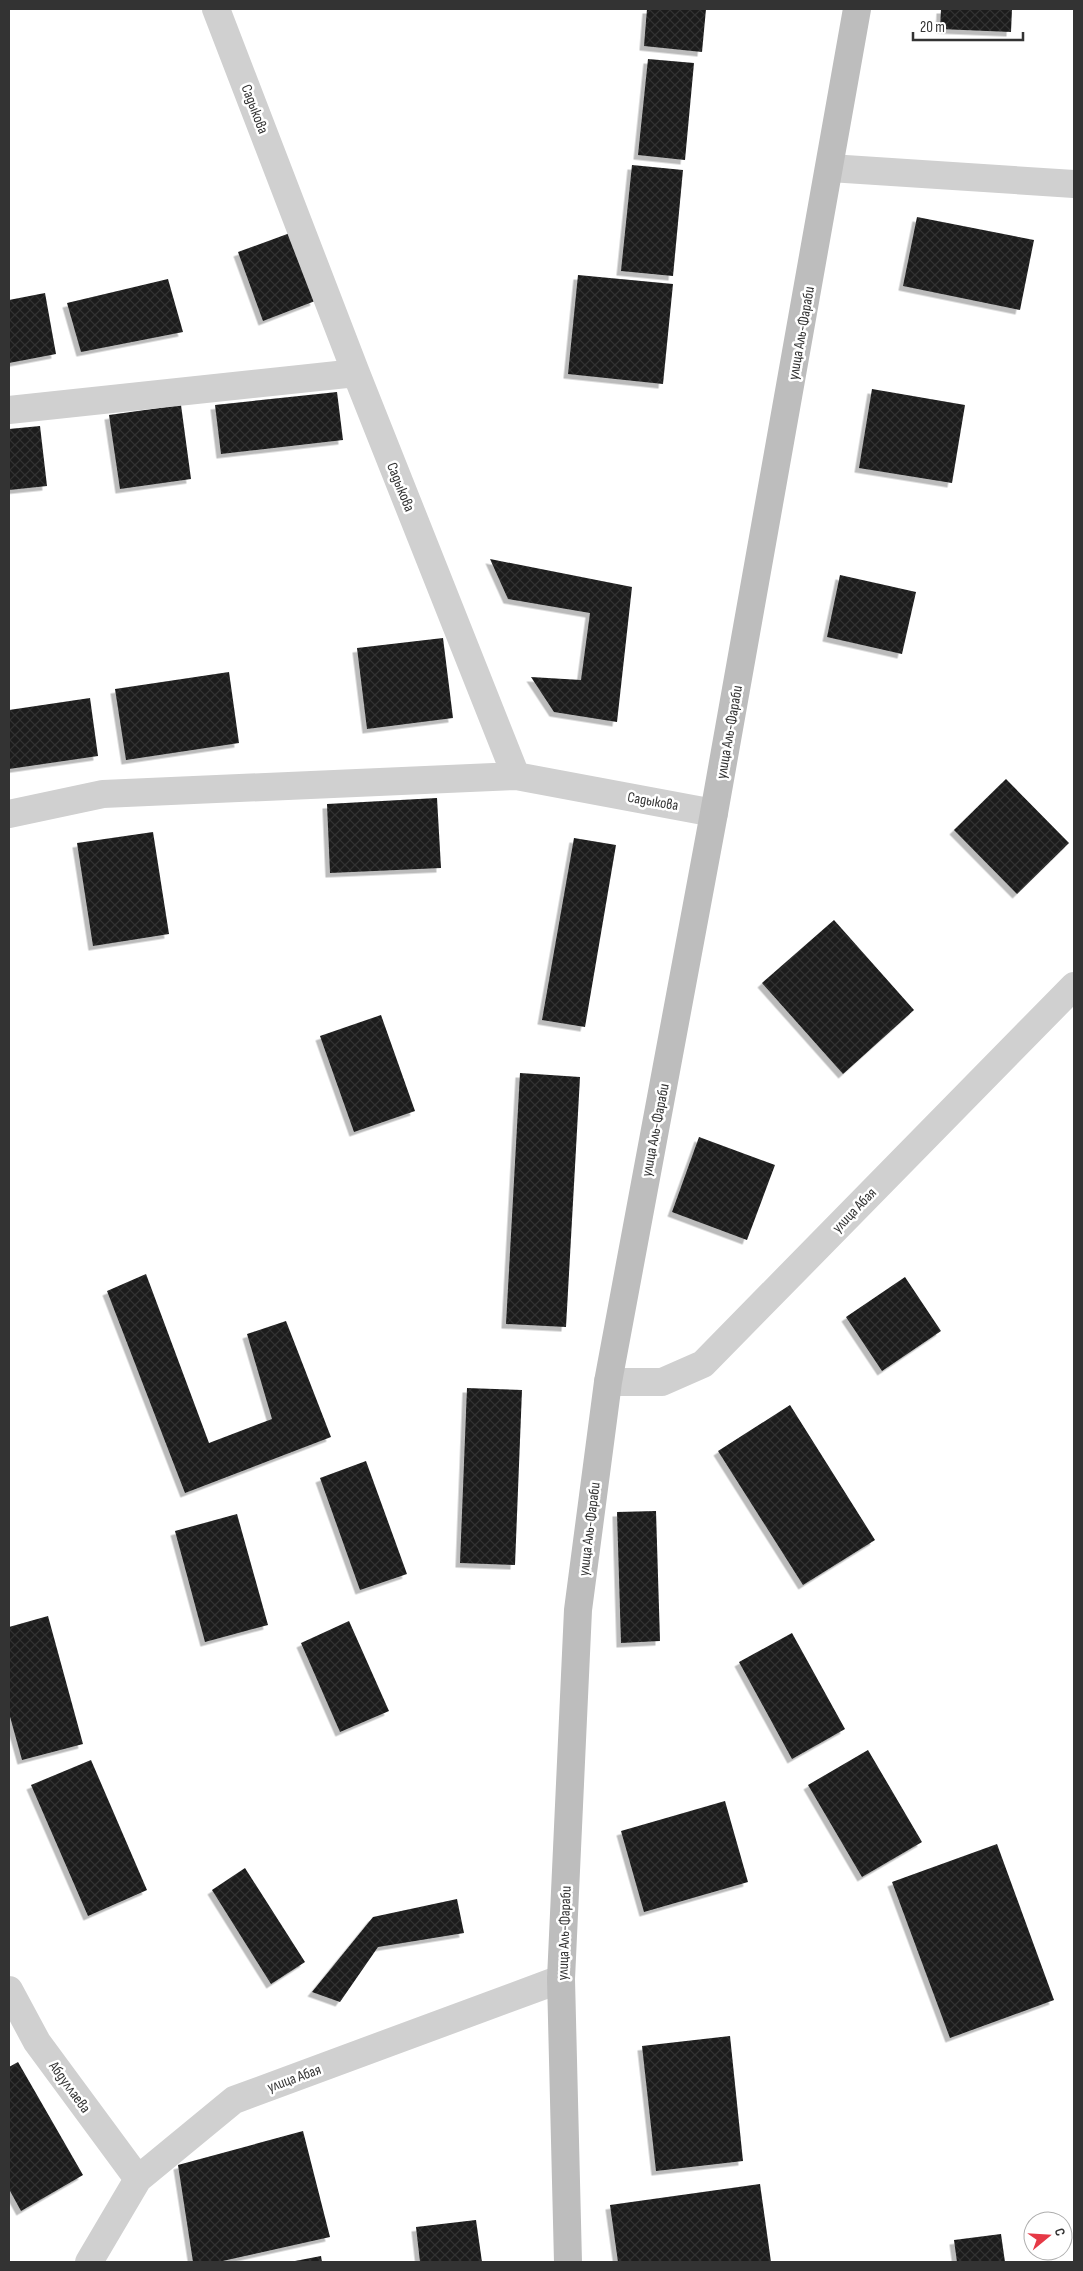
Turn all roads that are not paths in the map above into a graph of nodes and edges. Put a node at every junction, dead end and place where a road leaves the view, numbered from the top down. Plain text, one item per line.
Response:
1 (216, 9) edge
2 (236, 9) edge
3 (857, 9) edge
4 (233, 53) junction
5 (830, 168) junction
6 (1074, 184) edge
7 (356, 373) junction
8 (9, 410) edge
9 (516, 776) junction
10 (714, 813) junction
11 (9, 814) edge
12 (1074, 986) edge
13 (608, 1382) junction
14 (562, 1979) junction
15 (9, 1990) edge
16 (138, 2179) junction
17 (89, 2262) edge
18 (568, 2262) edge

1 - 4 street, Садыкова
2 - 4 street
3 - 5 main road, улица Аль-Фараби
4 - 7 street, Садыкова
5 - 6 street
5 - 10 main road, улица Аль-Фараби
7 - 8 street
7 - 9 street, Садыкова
9 - 10 street, Садыкова
9 - 11 street
10 - 13 main road, улица Аль-Фараби
12 - 13 street, улица Абая
13 - 14 main road, улица Аль-Фараби
14 - 16 street, улица Абая
14 - 18 main road, улица Аль-Фараби
15 - 16 street, Абдуллаева
16 - 17 street, улица Абая

